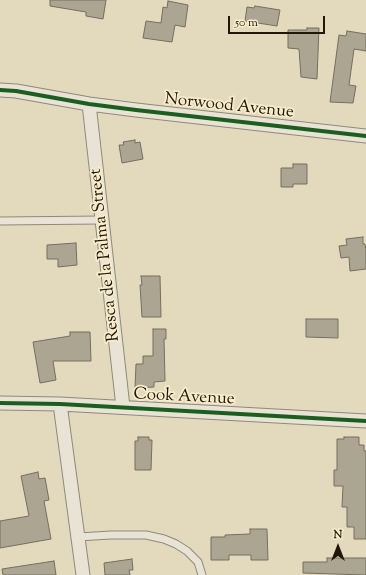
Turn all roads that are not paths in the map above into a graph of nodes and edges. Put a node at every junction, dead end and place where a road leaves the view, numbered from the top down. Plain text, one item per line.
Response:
1 (0, 90) edge
2 (89, 104) junction
3 (366, 136) edge
4 (102, 220) junction
5 (0, 221) edge
6 (0, 403) edge
7 (60, 404) junction
8 (123, 407) junction
9 (366, 421) edge
10 (78, 537) junction
11 (83, 575) edge
12 (202, 575) edge

1 - 2 street, Norwood Avenue
2 - 3 street, Norwood Avenue
2 - 4 street, Resca de la Palma Street
4 - 5 lane
4 - 8 street, Resca de la Palma Street
6 - 7 street, Cook Avenue
7 - 8 street, Cook Avenue
7 - 10 street
8 - 9 street, Cook Avenue
10 - 11 street
10 - 12 lane

